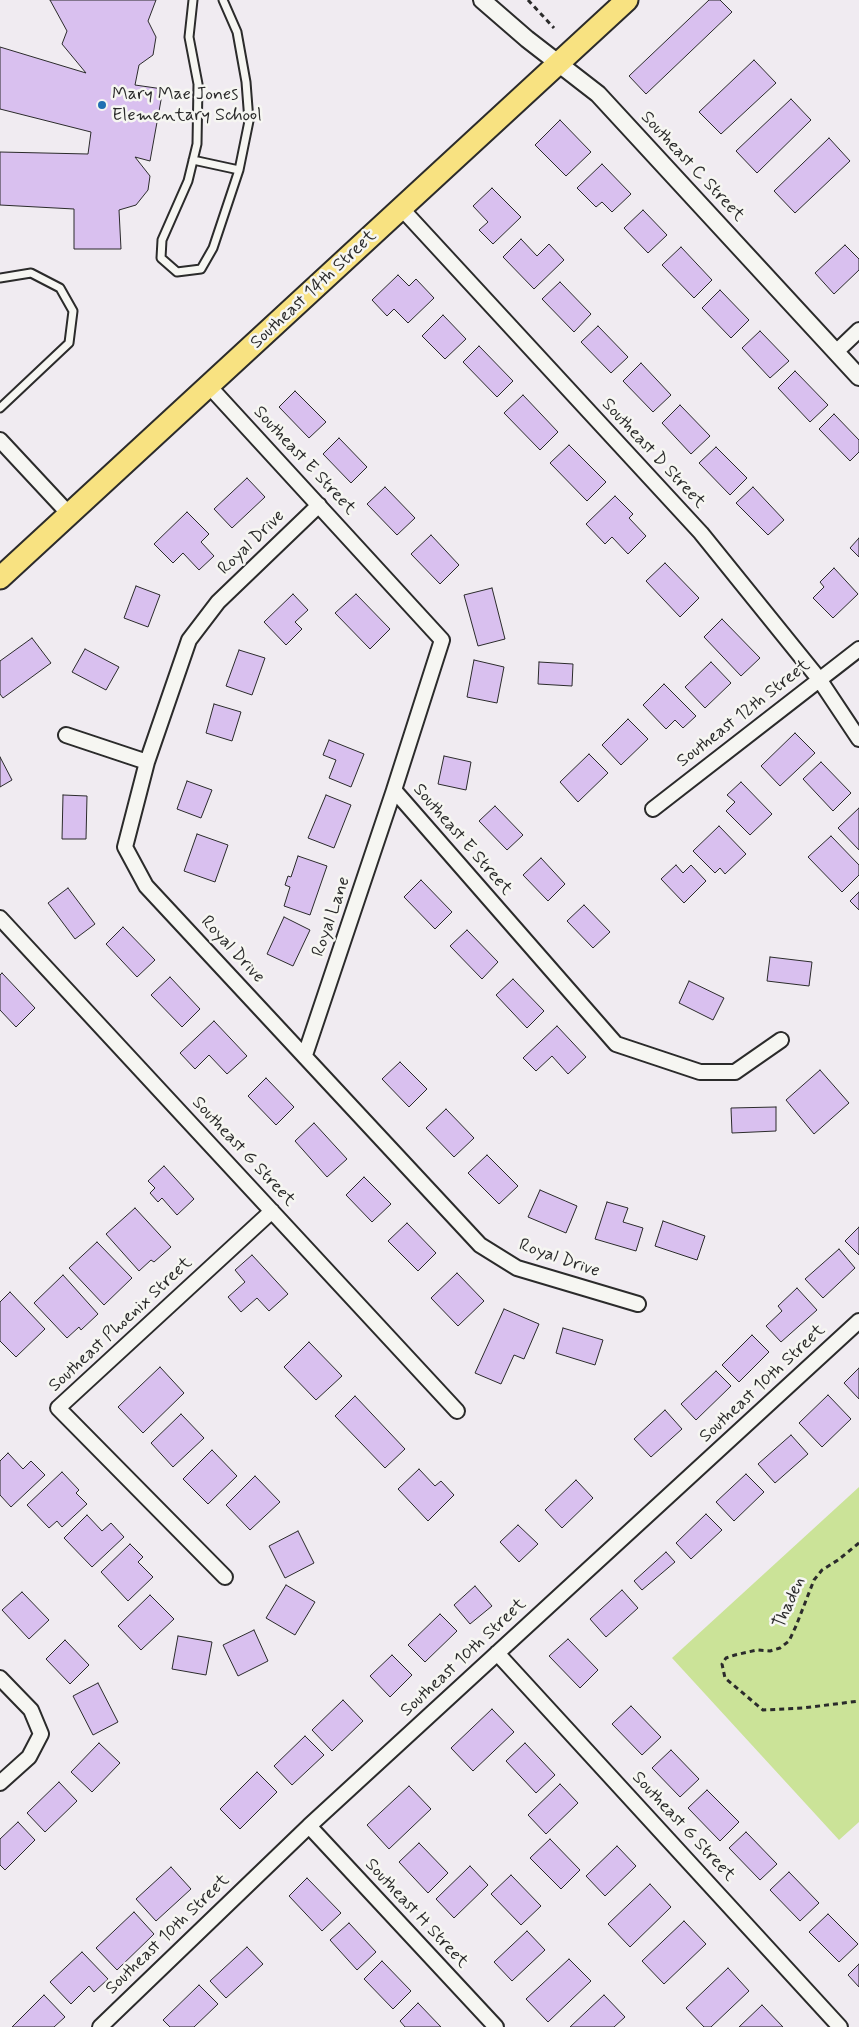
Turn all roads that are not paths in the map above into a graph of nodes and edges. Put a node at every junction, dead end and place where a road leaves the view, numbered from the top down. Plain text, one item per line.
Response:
1 (193, 0) edge
2 (223, 0) edge
3 (482, 0) edge
4 (627, 0) edge
5 (558, 64) junction
6 (192, 160) junction
7 (239, 170) junction
8 (402, 209) junction
9 (0, 278) edge
10 (859, 330) edge
11 (836, 352) junction
12 (859, 377) edge
13 (209, 386) junction
14 (0, 408) edge
15 (0, 440) edge
16 (319, 505) junction
17 (69, 514) junction
18 (0, 578) edge
19 (859, 649) edge
20 (819, 679) junction
21 (66, 735) dead end
22 (859, 739) edge
23 (147, 762) junction
24 (394, 790) junction
25 (653, 809) dead end
26 (0, 918) edge
27 (781, 1040) dead end
28 (305, 1055) junction
29 (272, 1211) junction
30 (638, 1304) dead end
31 (859, 1322) edge
32 (457, 1411) dead end
33 (225, 1577) dead end
34 (497, 1653) junction
35 (0, 1678) edge
36 (0, 1783) edge
37 (309, 1826) junction
38 (100, 2027) edge
39 (496, 2027) edge
40 (840, 2027) edge

1 - 6 lane
2 - 7 lane
3 - 5 street, Southeast C Street
4 - 5 main road, Southeast 14th Street
5 - 8 main road, Southeast 14th Street
5 - 11 street, Southeast C Street
6 - 7 lane
6 - 7 lane
8 - 13 main road, Southeast 14th Street
8 - 20 street, Southeast D Street
9 - 14 lane
10 - 11 street
11 - 12 street, Southeast C Street
13 - 16 street, Southeast E Street
13 - 17 main road, Southeast 14th Street
15 - 17 street
16 - 23 street, Royal Drive
16 - 24 street, Southeast E Street
17 - 18 main road, Southeast 14th Street
19 - 20 street, Southeast 12th Street
20 - 22 street, Southeast D Street
20 - 25 street, Southeast 12th Street
21 - 23 street
23 - 28 street, Royal Drive
24 - 27 street, Southeast E Street
24 - 28 street, Royal Lane
26 - 29 street, Southeast G Street
28 - 30 street, Royal Drive
29 - 32 street, Southeast G Street
29 - 33 street, Southeast Phoenix Street
31 - 34 street, Southeast 10th Street
34 - 37 street, Southeast 10th Street
34 - 40 street, Southeast G Street
35 - 36 street
37 - 38 street, Southeast 10th Street
37 - 39 street, Southeast H Street

